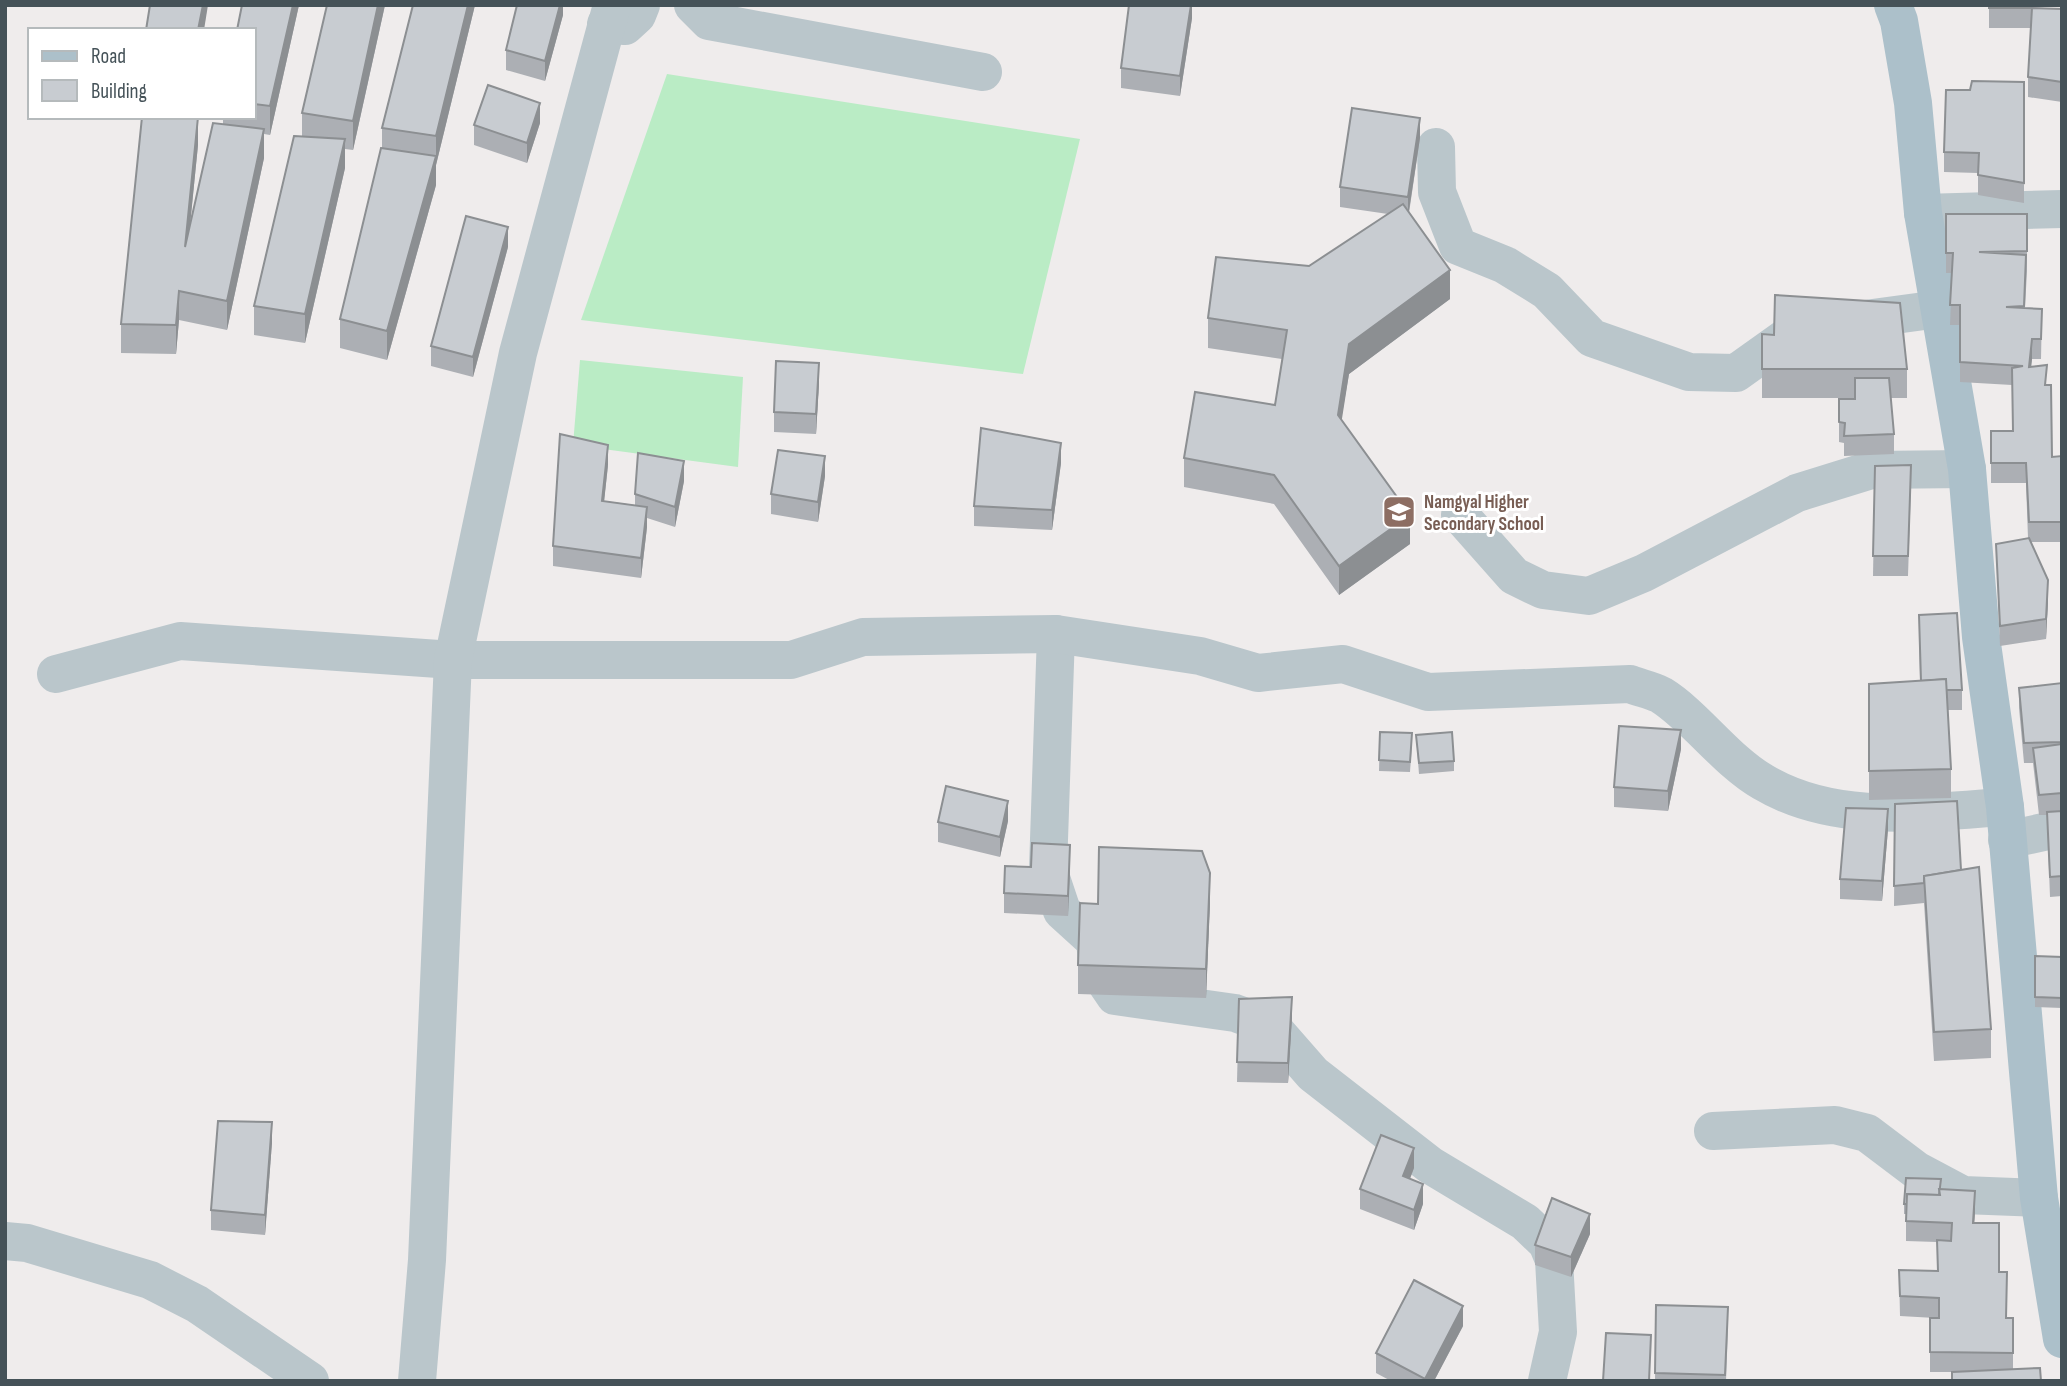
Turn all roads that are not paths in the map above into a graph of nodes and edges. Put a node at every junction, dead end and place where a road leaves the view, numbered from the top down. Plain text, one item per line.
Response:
1 (641, 5) edge
2 (693, 5) edge
3 (1892, 5) edge
4 (609, 15) edge
5 (983, 72) dead end
6 (1436, 147) dead end
7 (2062, 209) edge
8 (1923, 213) junction
9 (1939, 309) junction
10 (1967, 469) junction
11 (1460, 515) dead end
12 (1056, 634) junction
13 (453, 660) junction
14 (56, 674) dead end
15 (2006, 824) junction
16 (2062, 828) edge
17 (1713, 1130) dead end
18 (2039, 1198) junction
19 (5, 1241) edge
20 (2062, 1339) edge
21 (310, 1381) edge
22 (417, 1381) edge
23 (1547, 1381) edge

1 - 4 street
2 - 5 street
3 - 8 main road
4 - 13 street
6 - 9 street
7 - 8 street
8 - 9 main road
9 - 10 main road
10 - 11 street
10 - 15 main road
12 - 13 street
12 - 15 street
12 - 23 street
13 - 14 street
13 - 22 street
15 - 16 street
15 - 18 main road
17 - 18 street
18 - 20 main road
19 - 21 street

